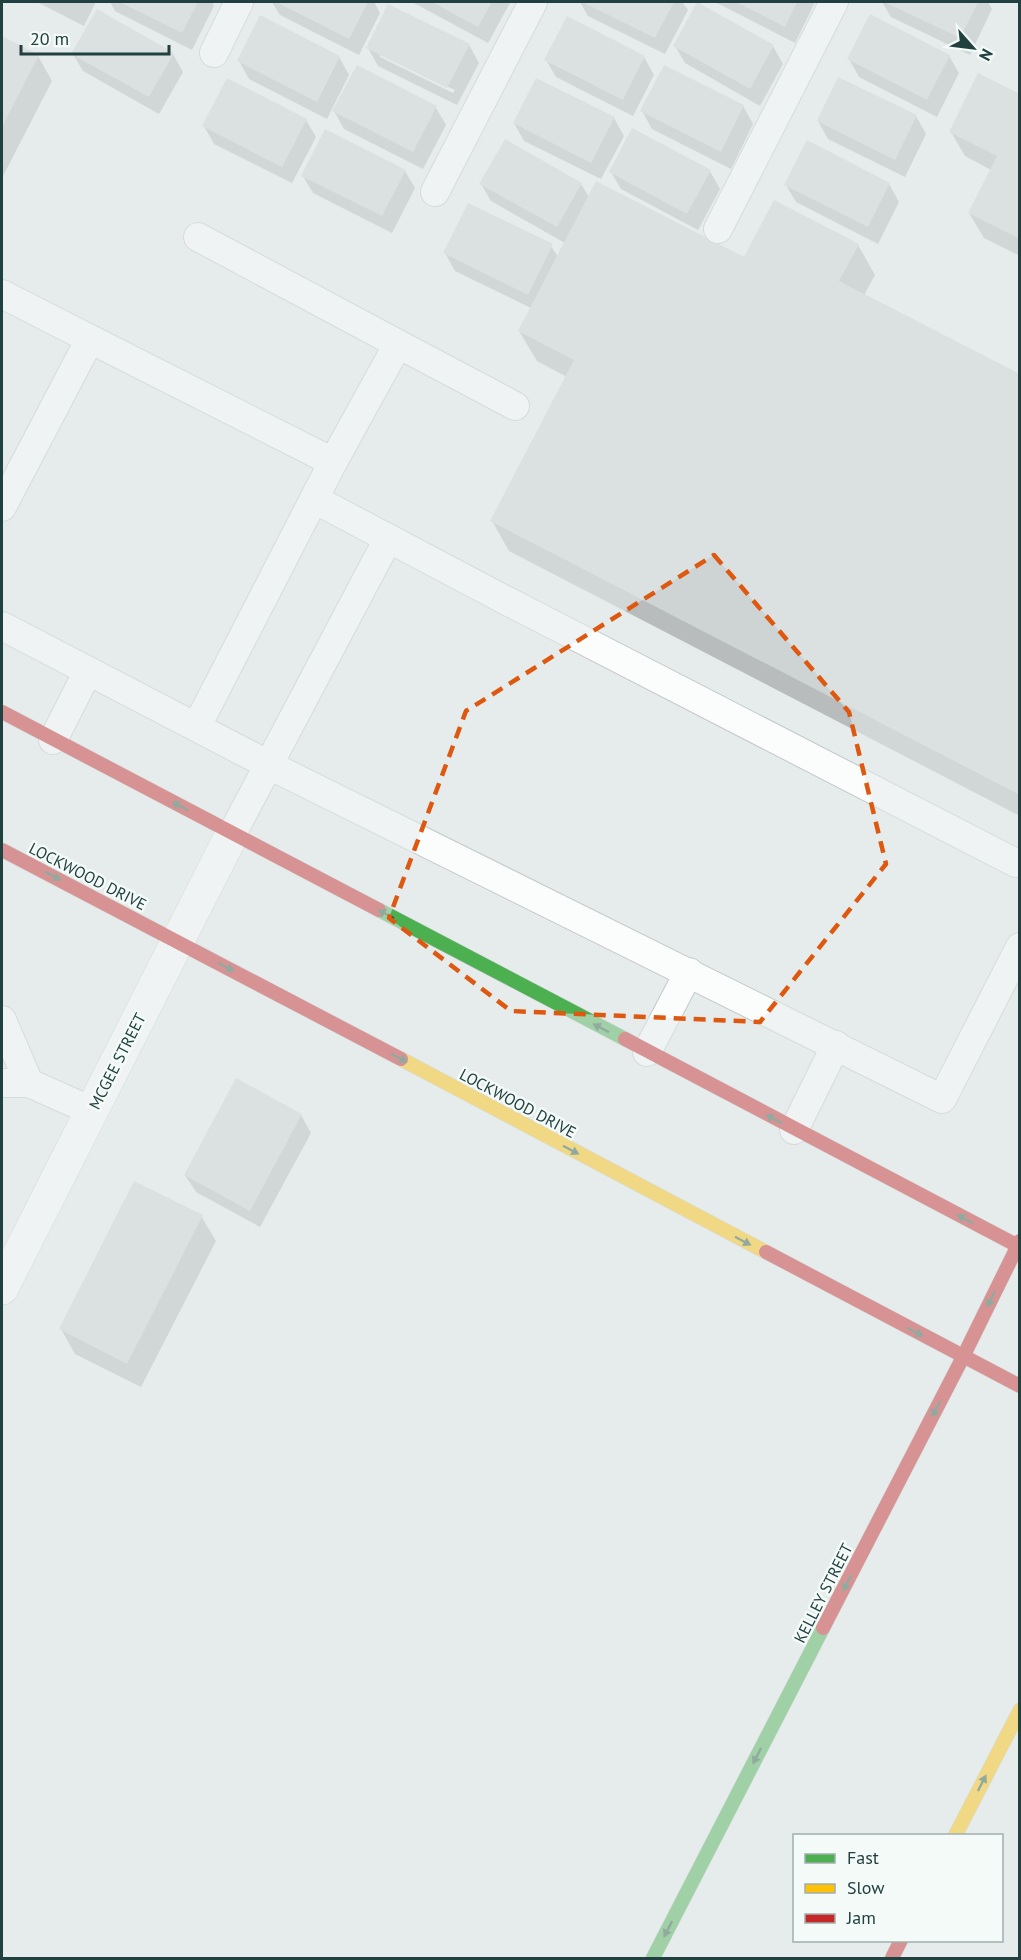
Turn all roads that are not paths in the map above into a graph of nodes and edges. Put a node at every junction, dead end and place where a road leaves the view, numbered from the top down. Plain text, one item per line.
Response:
1 (239, 2) edge
2 (533, 2) edge
3 (834, 2) edge
4 (214, 52) dead end
5 (435, 192) dead end
6 (718, 229) dead end
7 (198, 237) dead end
8 (2, 294) edge
9 (90, 339) junction
10 (398, 344) junction
11 (515, 406) dead end
12 (333, 462) junction
13 (314, 499) junction
14 (2, 507) edge
15 (388, 539) junction
16 (2, 626) edge
17 (88, 671) junction
18 (2, 712) edge
19 (197, 726) junction
20 (53, 740) junction
21 (267, 764) junction
22 (232, 834) junction
23 (2, 850) edge
24 (1020, 862) edge
25 (178, 941) junction
26 (1020, 948) edge
27 (689, 972) junction
28 (2, 1020) edge
29 (836, 1045) junction
30 (647, 1052) junction
31 (15, 1083) edge
32 (92, 1111) junction
33 (795, 1130) junction
34 (1019, 1245) edge
35 (2, 1288) edge
36 (963, 1357) junction
37 (1020, 1386) edge
38 (1020, 1710) edge
39 (956, 1834) edge
40 (900, 1942) edge
41 (653, 1959) edge
42 (892, 1959) edge

1 - 4 lane
2 - 5 lane
3 - 6 lane
7 - 10 lane
8 - 9 lane
9 - 12 lane
9 - 14 lane
10 - 11 lane
10 - 12 lane
12 - 13 lane
13 - 15 lane
13 - 19 lane
15 - 21 lane
15 - 24 lane
16 - 17 lane
17 - 19 lane
17 - 20 lane
18 - 20 main road
19 - 21 lane
22 -> 20 main road
21 - 22 lane
21 - 27 lane
22 - 25 street, MCGEE STREET
30 -> 22 main road
23 -> 25 main road, LOCKWOOD DRIVE
25 - 32 street, MCGEE STREET
25 -> 36 main road, LOCKWOOD DRIVE
26 - 29 lane
27 - 29 lane
27 - 30 lane
28 - 31 lane
29 - 33 lane
33 -> 30 main road
31 - 32 lane
32 - 35 street, MCGEE STREET
34 -> 33 main road
34 -> 36 main road, KELLEY STREET
36 - 37 main road, LOCKWOOD DRIVE
36 -> 41 main road, KELLEY STREET
39 -> 38 main road
40 - 42 main road

